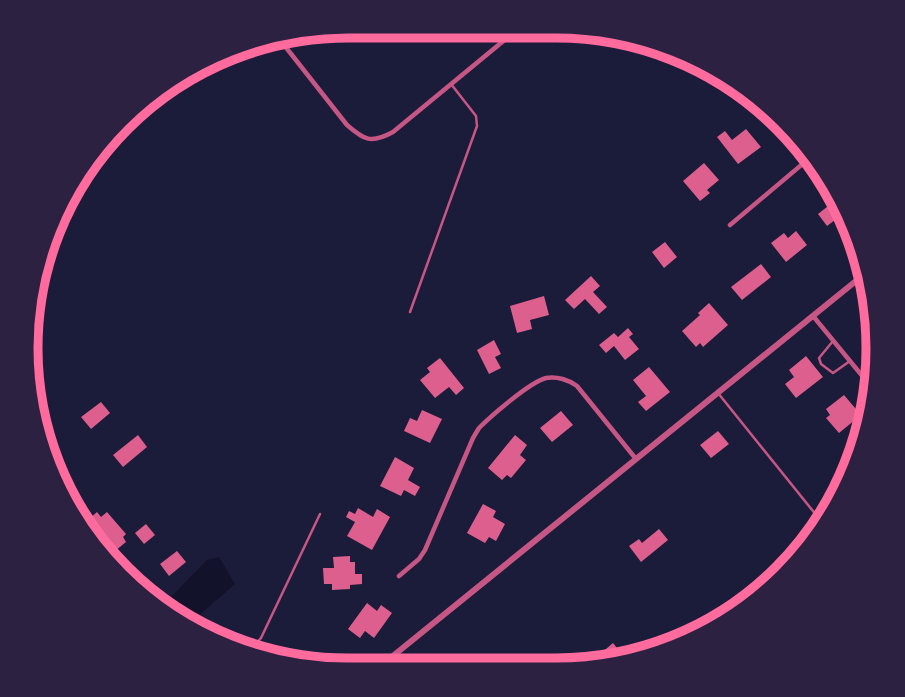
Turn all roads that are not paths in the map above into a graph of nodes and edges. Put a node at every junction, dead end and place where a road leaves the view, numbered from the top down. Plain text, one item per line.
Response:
1 (507, 38) edge
2 (284, 45) edge
3 (451, 84) junction
4 (804, 163) edge
5 (730, 225) dead end
6 (859, 279) edge
7 (410, 312) dead end
8 (813, 316) junction
9 (833, 341) junction
10 (850, 361) junction
11 (865, 379) edge
12 (718, 393) junction
13 (636, 458) junction
14 (320, 514) dead end
15 (817, 516) edge
16 (399, 576) dead end
17 (256, 644) edge
18 (390, 658) edge

1 - 3 street
2 - 3 street
3 - 7 lane
4 - 5 street
6 - 8 street
8 - 9 street
8 - 12 street
9 - 10 street
9 - 10 lane
10 - 11 street
12 - 13 street
12 - 15 lane
13 - 16 street
13 - 18 street
14 - 17 lane

